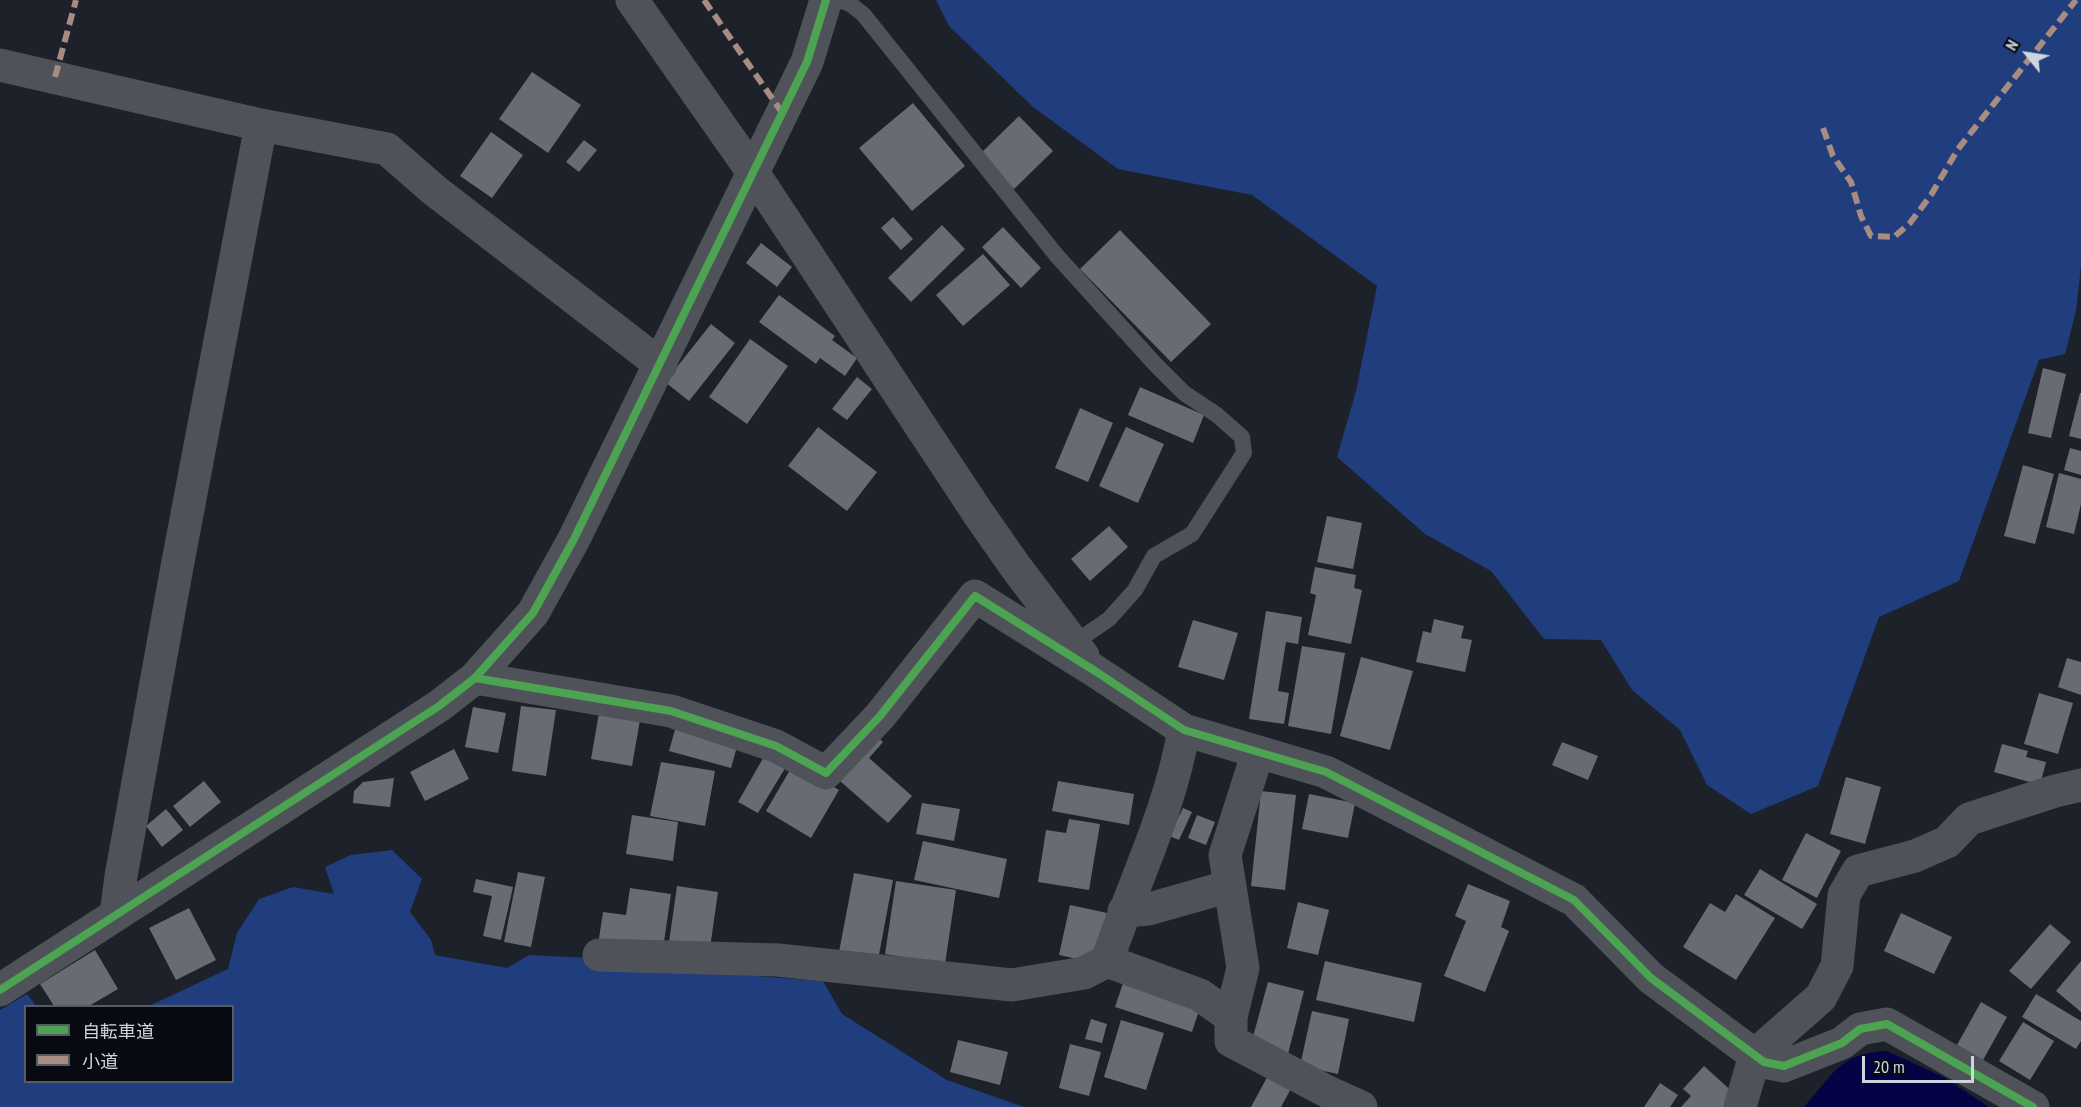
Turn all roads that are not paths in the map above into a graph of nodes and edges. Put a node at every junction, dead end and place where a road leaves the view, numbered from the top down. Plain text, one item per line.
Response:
1 (632, 0) edge
2 (826, 0) edge
3 (838, 0) edge
4 (0, 64) edge
5 (261, 126) junction
6 (752, 171) junction
7 (661, 365) junction
8 (1074, 643) junction
9 (1095, 671) junction
10 (475, 678) junction
11 (1184, 730) junction
12 (1258, 752) junction
13 (2081, 785) edge
14 (1230, 886) junction
15 (1124, 911) junction
16 (116, 915) junction
17 (599, 955) dead end
18 (1107, 961) junction
19 (0, 990) edge
20 (1231, 1017) junction
21 (1755, 1055) junction
22 (1360, 1107) edge
23 (1740, 1107) edge
24 (2033, 1107) edge

1 - 6 street
2 - 6 street
3 - 8 lane
4 - 5 street
5 - 7 street
5 - 16 street
6 - 7 street
6 - 8 street
7 - 10 street
8 - 9 street
9 - 10 street
9 - 11 street
10 - 16 street
11 - 12 street
11 - 15 street
12 - 14 street
12 - 21 street
13 - 21 street
14 - 15 street
14 - 20 street
15 - 18 street
16 - 19 street
17 - 18 street
18 - 20 street
20 - 22 street
21 - 23 street
21 - 24 street

